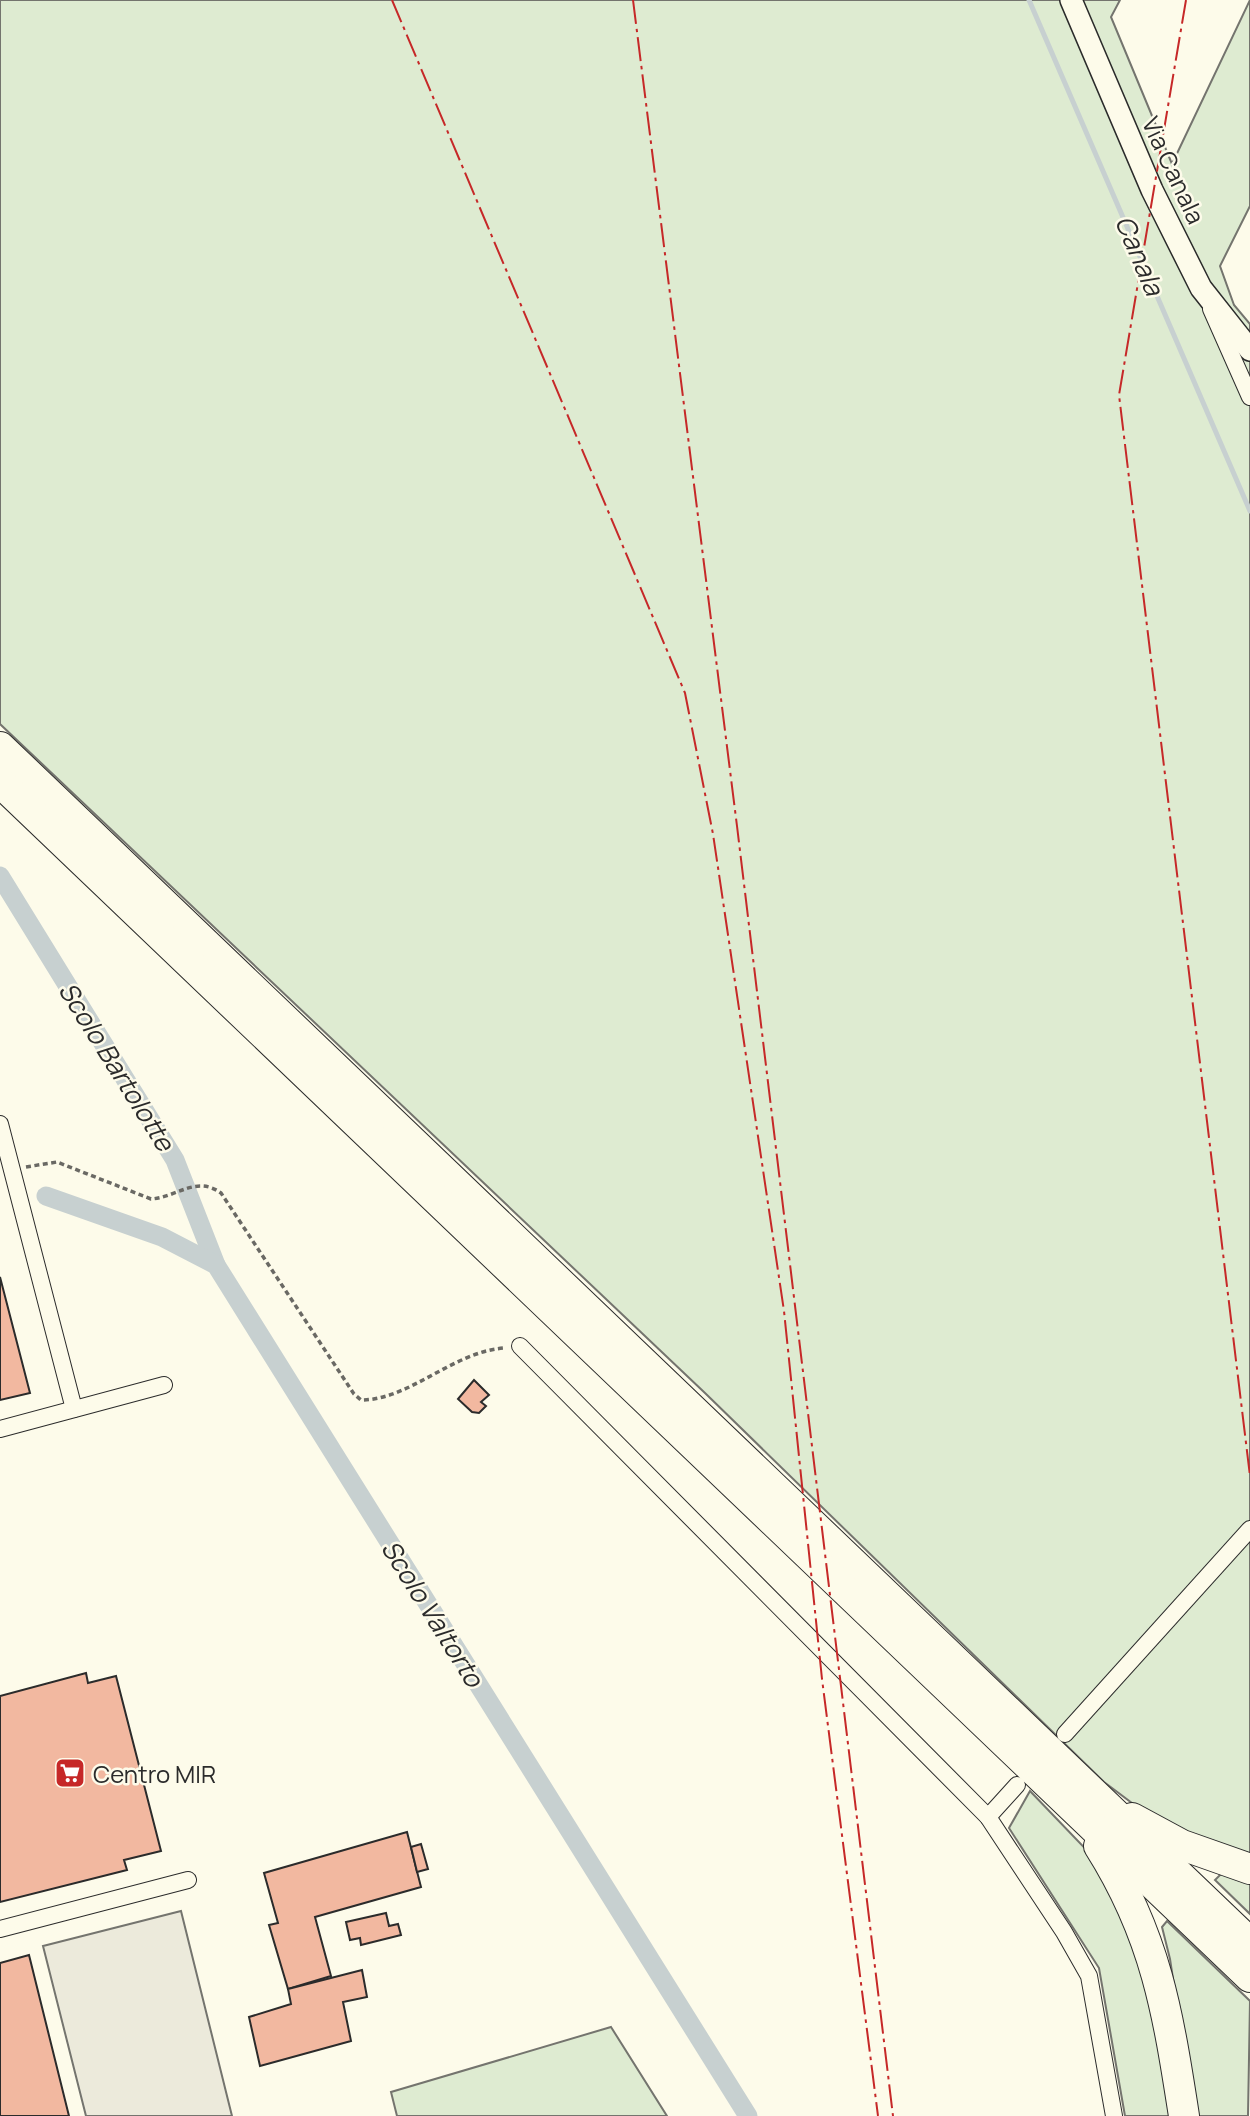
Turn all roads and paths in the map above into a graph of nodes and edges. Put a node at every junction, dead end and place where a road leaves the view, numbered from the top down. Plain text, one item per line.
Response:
1 (1071, 0) edge
2 (1201, 288) junction
3 (1250, 350) edge
4 (1250, 397) edge
5 (0, 747) edge
6 (0, 782) edge
7 (0, 1124) edge
8 (12, 1170) junction
9 (520, 1346) joint
10 (164, 1385) dead end
11 (74, 1409) junction
12 (0, 1429) edge
13 (1250, 1529) edge
14 (1065, 1734) dead end
15 (1017, 1784) dead end
16 (1054, 1788) junction
17 (1095, 1798) junction
18 (988, 1817) junction
19 (1250, 1869) edge
20 (188, 1880) dead end
21 (0, 1929) edge
22 (1250, 1943) edge
23 (1250, 1977) edge
24 (1114, 2116) edge
25 (1184, 2116) edge

1 - 2 street, Via Canala
2 - 3 street, Via Canala
2 - 4 street
5 - 17 highway
6 - 16 highway
7 - 8 street
8 - 9 path
8 - 11 street
9 - 18 street
10 - 11 street
11 - 12 street
13 - 14 street
15 - 18 street
16 - 23 highway
16 - 25 highway
17 - 19 highway
17 - 22 highway
18 - 24 street
20 - 21 street

